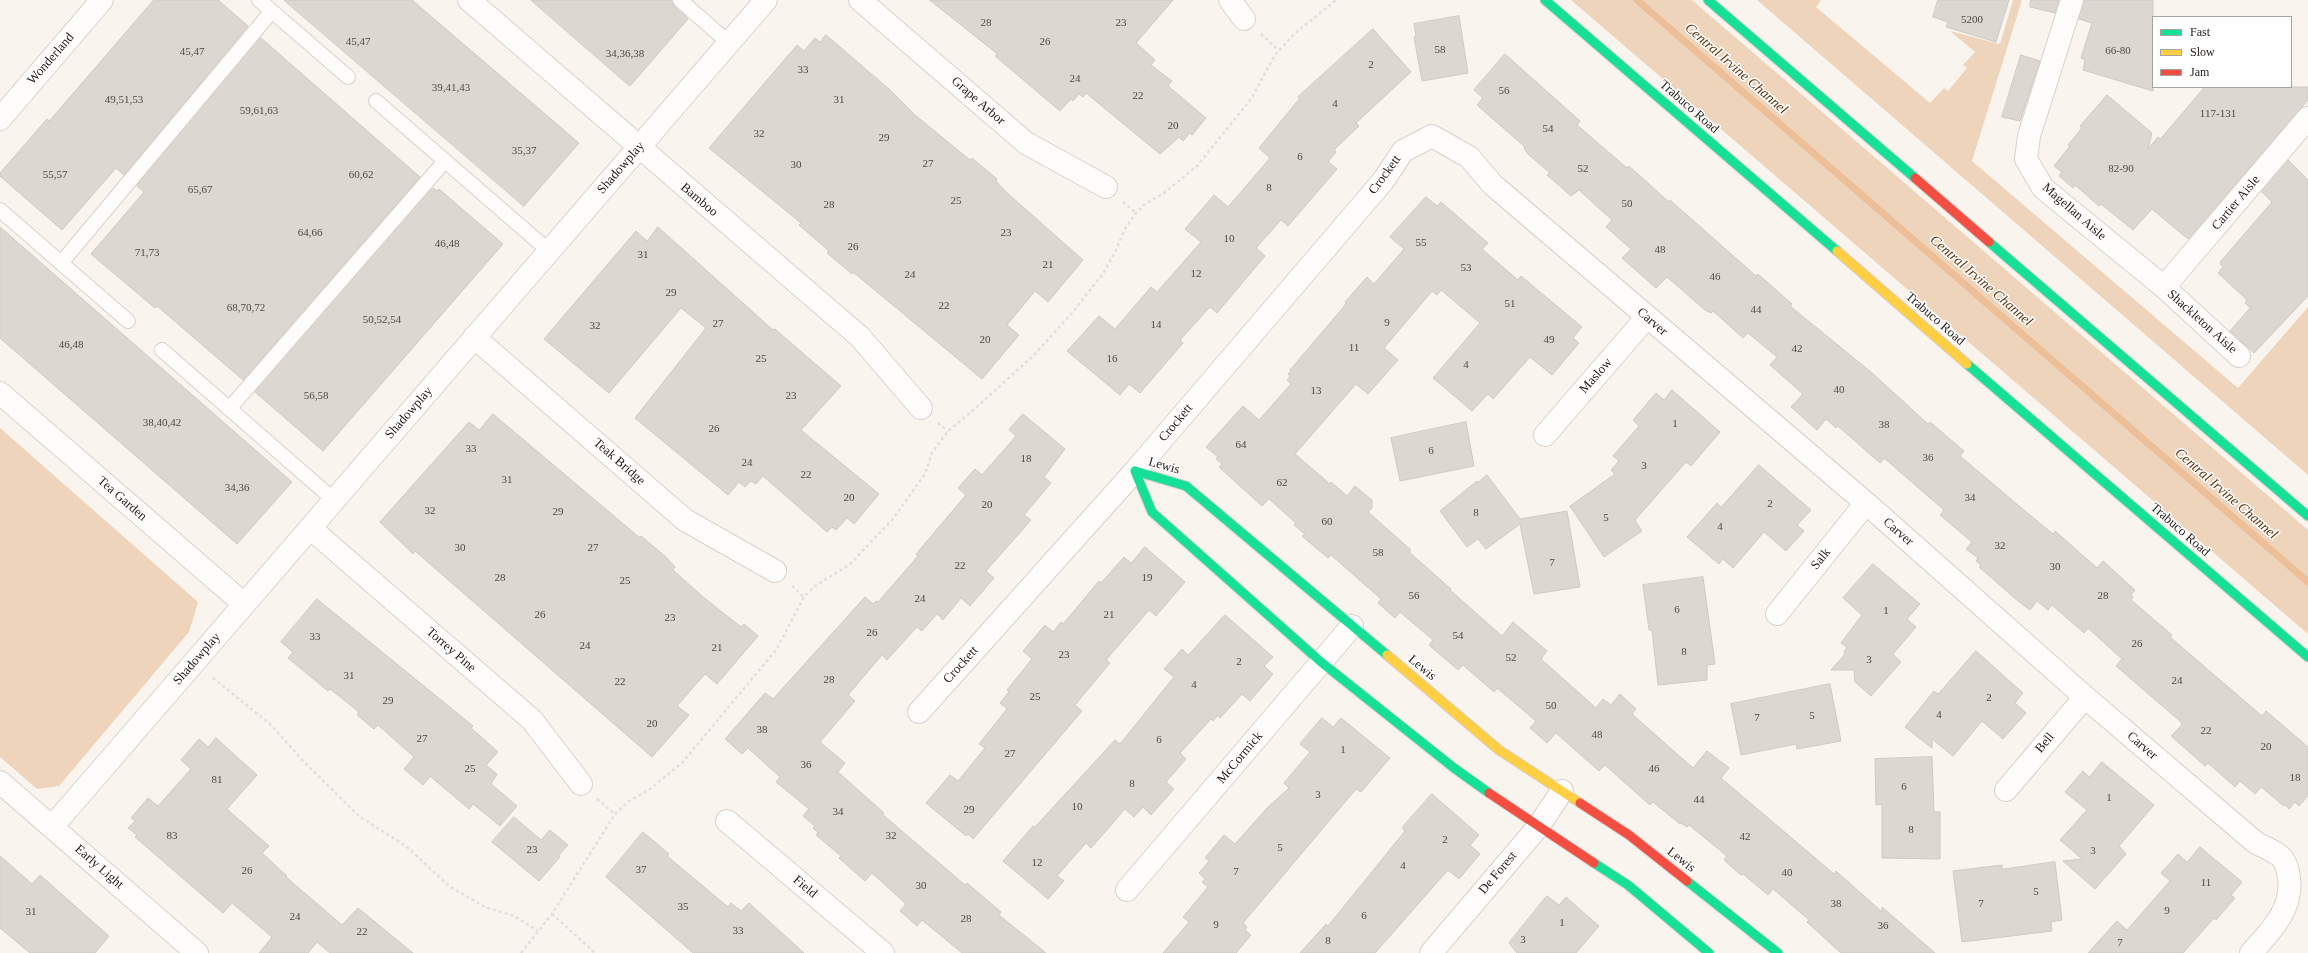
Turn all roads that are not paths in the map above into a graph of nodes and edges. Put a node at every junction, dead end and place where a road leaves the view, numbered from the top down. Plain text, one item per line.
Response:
1 (259, 0) edge
2 (469, 0) edge
3 (680, 0) edge
4 (766, 0) edge
5 (860, 0) edge
6 (1230, 0) edge
7 (1545, 0) edge
8 (1708, 0) edge
9 (2072, 0) edge
10 (93, 3) edge
11 (272, 11) junction
12 (1244, 19) dead end
13 (729, 42) junction
14 (348, 77) dead end
15 (376, 101) dead end
16 (2308, 118) edge
17 (0, 119) edge
18 (1432, 136) joint
19 (638, 148) junction
20 (445, 161) junction
21 (1106, 187) dead end
22 (0, 210) edge
23 (549, 251) junction
24 (61, 263) junction
25 (2164, 287) junction
26 (1647, 318) junction
27 (128, 321) dead end
28 (474, 338) junction
29 (162, 350) dead end
30 (2239, 356) dead end
31 (0, 393) edge
32 (921, 408) dead end
33 (229, 409) junction
34 (1545, 436) dead end
35 (1135, 471) junction
36 (334, 500) junction
37 (1866, 503) junction
38 (2308, 516) edge
39 (310, 528) junction
40 (775, 571) dead end
41 (244, 604) junction
42 (1777, 614) dead end
43 (1352, 626) junction
44 (2308, 657) edge
45 (1321, 662) junction
46 (2085, 696) junction
47 (919, 712) dead end
48 (0, 782) edge
49 (581, 784) dead end
50 (2006, 790) dead end
51 (1562, 791) junction
52 (727, 821) dead end
53 (52, 826) junction
54 (1538, 827) junction
55 (1127, 890) dead end
56 (197, 953) edge
57 (883, 953) edge
58 (1431, 953) edge
59 (1709, 953) edge
60 (1778, 953) edge
61 (2251, 953) edge

1 - 11 lane
2 - 19 street, Bamboo
3 - 13 lane
4 - 13 street, Shadowplay
5 - 21 street, Grape Arbor
6 - 12 street
7 - 44 main road, Trabuco Road
8 - 38 main road
9 - 25 street, Magellan Aisle
10 - 17 street, Wonderland
11 - 14 lane
11 - 24 lane
13 - 19 street, Shadowplay
15 - 20 lane
16 - 25 street, Cartier Aisle
18 - 26 street, Carver
18 - 35 street, Crockett
19 - 23 street, Shadowplay
19 - 32 street, Bamboo
20 - 23 lane
20 - 33 lane
22 - 24 lane
23 - 28 street, Shadowplay
24 - 27 lane
25 - 30 street, Shackleton Aisle
26 - 34 street, Maslow
26 - 37 street, Carver
28 - 36 street, Shadowplay
28 - 40 street, Teak Bridge
29 - 33 lane
31 - 41 street, Tea Garden
33 - 36 lane
35 - 43 main road, Lewis
35 - 45 main road, Lewis
35 - 47 street, Crockett
36 - 39 street, Shadowplay
37 - 42 street, Salk
37 - 46 street, Carver
39 - 41 street, Shadowplay
39 - 49 street, Torrey Pine
41 - 53 street, Shadowplay
43 - 45 street, McCormick
43 - 51 main road, Lewis
45 - 54 main road, Lewis
45 - 55 street, McCormick
46 - 50 street, Bell
46 - 61 street, Carver
48 - 53 street, Early Light
51 - 54 street, De Forest
51 - 60 main road, Lewis
52 - 57 street, Field
53 - 56 street, Early Light
54 - 58 street, De Forest
54 - 59 main road, Lewis

